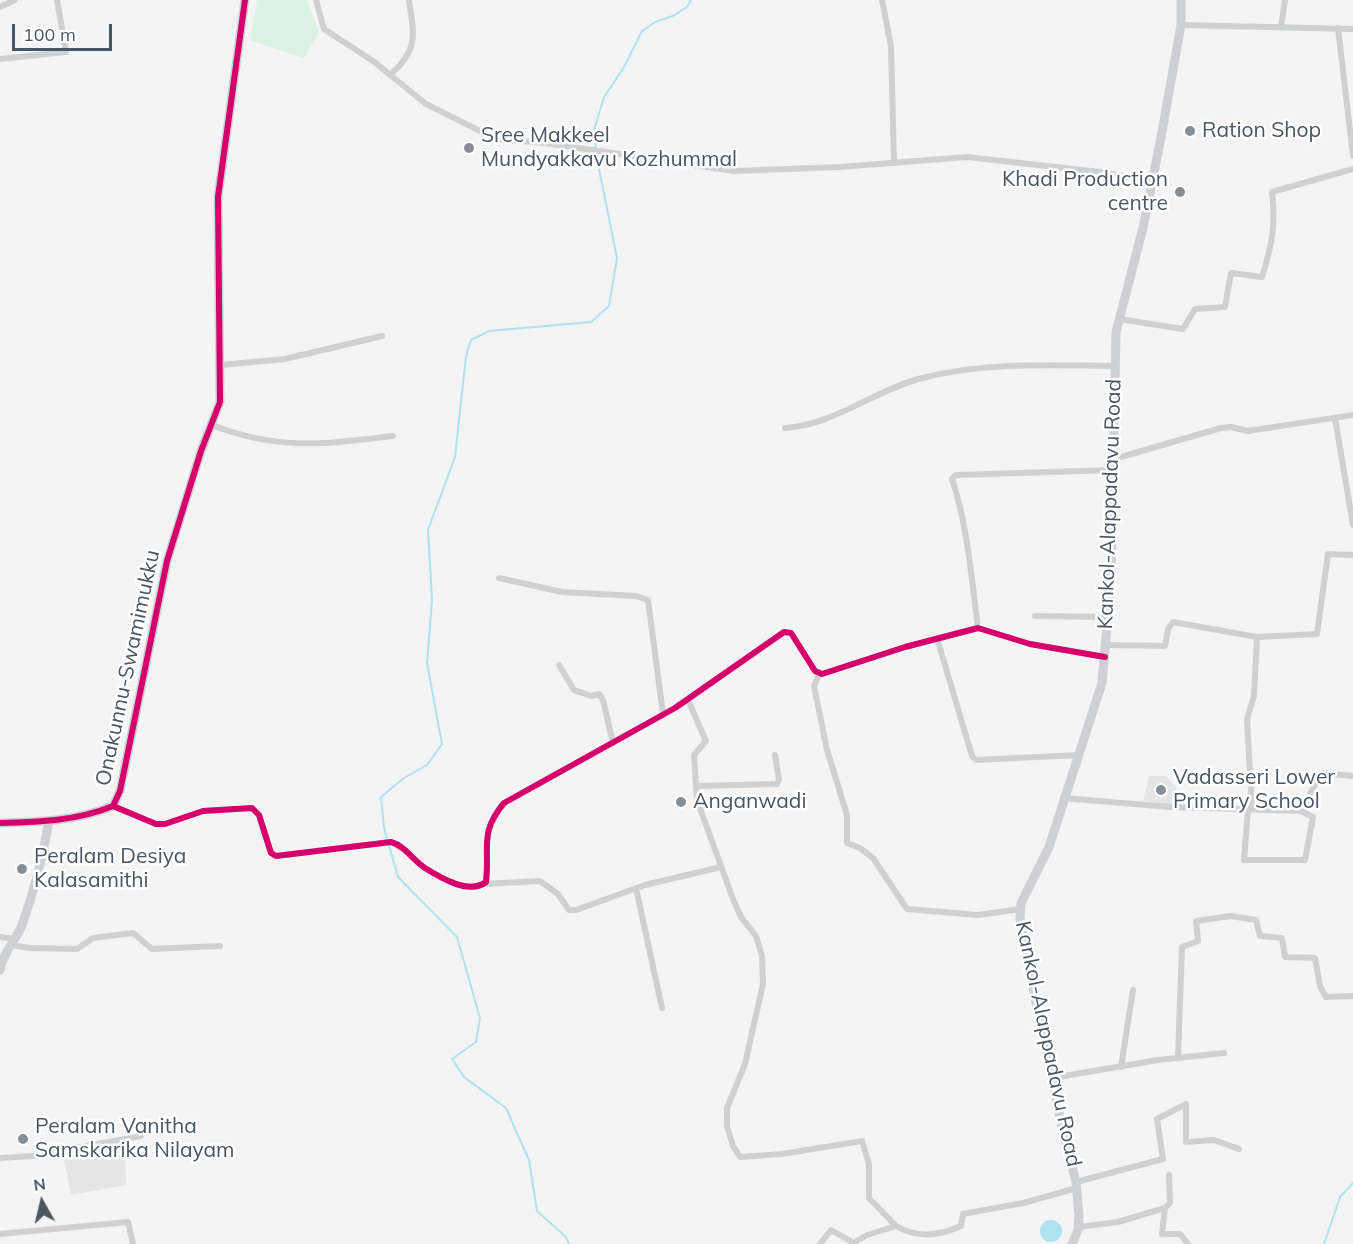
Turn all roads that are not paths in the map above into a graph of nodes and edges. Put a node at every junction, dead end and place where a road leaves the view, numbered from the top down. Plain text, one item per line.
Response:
1 (15, 0) edge
2 (57, 0) edge
3 (245, 0) edge
4 (316, 0) edge
5 (409, 0) edge
6 (882, 0) edge
7 (1181, 0) edge
8 (1285, 0) edge
9 (0, 7) edge
10 (1181, 25) junction
11 (1281, 27) junction
12 (1338, 28) junction
13 (1353, 29) edge
14 (0, 59) edge
15 (390, 75) junction
16 (1353, 156) edge
17 (894, 163) junction
18 (1353, 169) edge
19 (1152, 181) junction
20 (1119, 319) junction
21 (382, 336) dead end
22 (221, 365) junction
23 (1114, 366) junction
24 (1353, 415) edge
25 (1335, 418) junction
26 (213, 425) junction
27 (785, 428) dead end
28 (393, 436) dead end
29 (1114, 459) junction
30 (1113, 470) junction
31 (1353, 525) edge
32 (1353, 555) edge
33 (499, 578) dead end
34 (1035, 616) dead end
35 (1109, 617) junction
36 (978, 628) junction
37 (1257, 637) junction
38 (937, 638) junction
39 (1106, 645) junction
40 (1105, 657) junction
41 (559, 665) dead end
42 (819, 674) junction
43 (688, 700) junction
44 (663, 714) junction
45 (613, 742) junction
46 (775, 755) dead end
47 (1078, 755) junction
48 (1353, 776) edge
49 (696, 786) junction
50 (1063, 798) junction
51 (113, 806) junction
52 (1250, 809) junction
53 (1301, 811) junction
54 (49, 821) junction
55 (0, 823) edge
56 (721, 867) junction
57 (483, 884) junction
58 (636, 888) junction
59 (1021, 909) junction
60 (0, 937) edge
61 (14, 942) junction
62 (220, 946) dead end
63 (0, 970) edge
64 (1133, 990) dead end
65 (1353, 996) edge
66 (663, 1008) dead end
67 (1224, 1053) dead end
68 (1178, 1057) junction
69 (1121, 1067) junction
70 (1052, 1078) junction
71 (141, 1136) dead end
72 (1239, 1149) dead end
73 (0, 1158) edge
74 (1169, 1175) dead end
75 (1077, 1185) junction
76 (1165, 1208) junction
77 (896, 1226) junction
78 (1078, 1227) junction
79 (0, 1234) edge
80 (852, 1243) edge
81 (133, 1244) edge
82 (820, 1244) edge
83 (1072, 1244) edge
84 (1188, 1244) edge

1 - 9 street
2 - 14 street
3 - 22 main road, Onakunnu-Swamimukku
4 - 15 street
5 - 15 street
6 - 17 street
7 - 10 main road, Kankol-Alappadavu Road
8 - 11 street
10 - 11 street
10 - 19 main road, Kankol-Alappadavu Road
11 - 12 street
12 - 13 street
12 - 16 street
15 - 17 street
17 - 19 street
18 - 20 street
19 - 20 main road, Kankol-Alappadavu Road
20 - 23 main road, Kankol-Alappadavu Road
21 - 22 street
22 - 26 main road, Onakunnu-Swamimukku
23 - 27 street
23 - 29 main road, Kankol-Alappadavu Road
24 - 25 street
25 - 29 street
25 - 31 street
26 - 28 street
26 - 51 main road, Onakunnu-Swamimukku
29 - 30 main road, Kankol-Alappadavu Road
30 - 35 main road, Kankol-Alappadavu Road
30 - 36 street
32 - 37 street
33 - 44 street
34 - 35 street
35 - 39 main road, Kankol-Alappadavu Road
36 - 38 street
36 - 40 street
37 - 39 street
37 - 52 street
38 - 42 street
38 - 47 street
39 - 40 main road, Kankol-Alappadavu Road
40 - 47 main road, Kankol-Alappadavu Road
41 - 45 street
42 - 43 street
42 - 59 street
43 - 44 street
43 - 49 street
44 - 45 street
45 - 57 street
46 - 49 street
47 - 50 main road, Kankol-Alappadavu Road
48 - 53 street
49 - 56 street
50 - 52 street
50 - 59 main road, Kankol-Alappadavu Road
51 - 54 main road, Onakunnu-Swamimukku
51 - 57 street
52 - 53 street
52 - 53 street
54 - 55 main road, Onakunnu-Swamimukku
54 - 61 main road
56 - 58 street
56 - 77 street
57 - 58 street
58 - 66 street
59 - 70 main road, Kankol-Alappadavu Road
60 - 61 street
61 - 62 street
61 - 63 main road
64 - 69 street
65 - 68 street
67 - 68 street
68 - 69 street
69 - 70 street
70 - 75 main road, Kankol-Alappadavu Road
71 - 73 street
72 - 75 street
74 - 76 street
75 - 77 street
75 - 78 main road, Kankol-Alappadavu Road
76 - 78 street
76 - 84 street
77 - 80 street
78 - 83 main road, Kankol-Alappadavu Road
79 - 81 street
80 - 82 street

